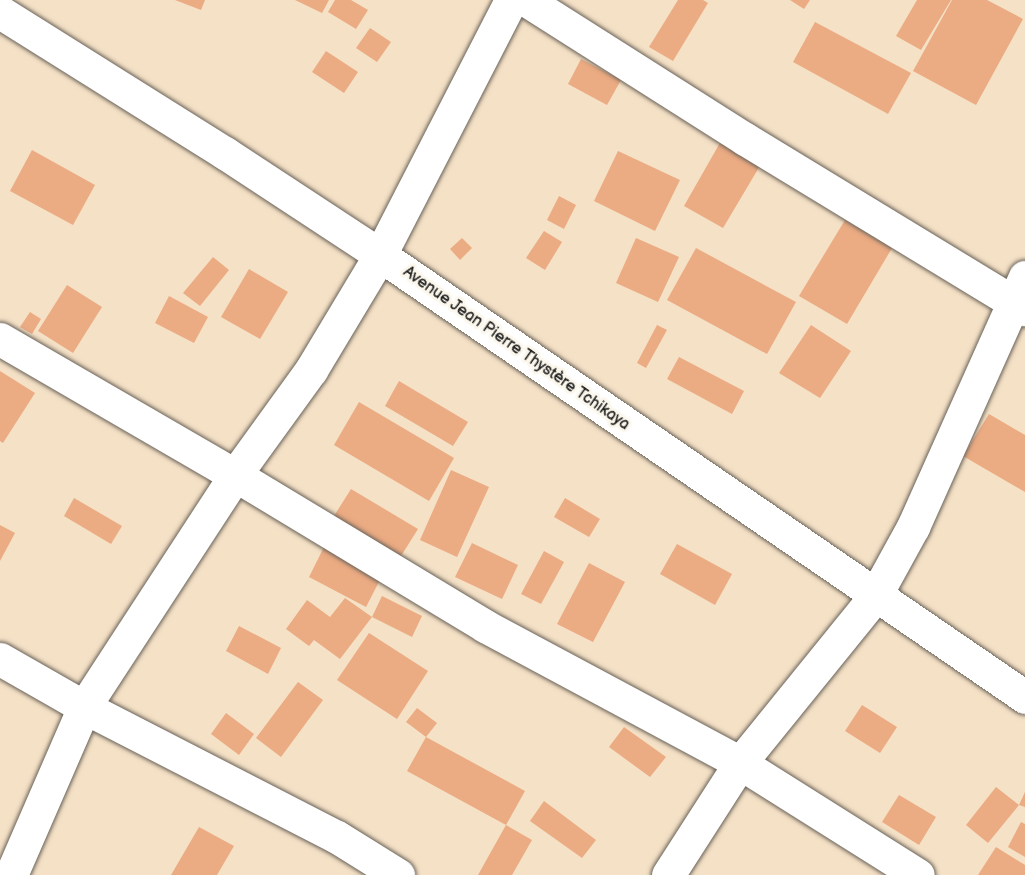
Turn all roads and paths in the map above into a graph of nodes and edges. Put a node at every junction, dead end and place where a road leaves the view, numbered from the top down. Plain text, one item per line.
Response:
1 (511, 0) edge
2 (526, 0) edge
3 (0, 12) edge
4 (380, 255) junction
5 (1022, 297) edge
6 (0, 339) edge
7 (235, 475) junction
8 (875, 596) junction
9 (0, 659) edge
10 (1025, 697) edge
11 (84, 707) junction
12 (740, 763) junction
13 (11, 875) edge
14 (398, 875) edge
15 (668, 875) edge
16 (918, 875) edge

1 - 4 street
2 - 5 street
3 - 4 street, Avenue Jean Pierre Thystère Tchikaya
4 - 7 street
4 - 8 street, Avenue Jean Pierre Thystère Tchikaya
5 - 8 street
6 - 7 street
7 - 11 street
7 - 12 street
8 - 10 street, Avenue Jean Pierre Thystère Tchikaya
8 - 12 street
9 - 11 street
11 - 13 street
11 - 14 street
12 - 15 street
12 - 16 street

